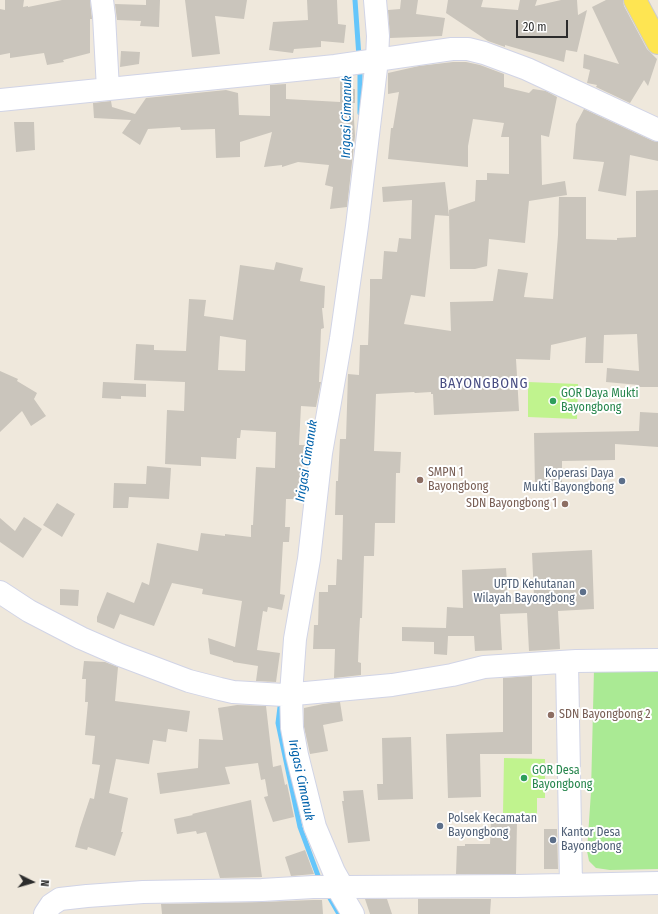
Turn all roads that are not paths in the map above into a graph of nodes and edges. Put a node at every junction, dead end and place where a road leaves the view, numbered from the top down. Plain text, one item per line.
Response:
1 (102, 0) edge
2 (375, 0) edge
3 (635, 0) edge
4 (658, 43) edge
5 (372, 61) junction
6 (108, 89) junction
7 (0, 100) edge
8 (658, 130) edge
9 (0, 592) edge
10 (658, 660) edge
11 (567, 662) junction
12 (280, 694) junction
13 (658, 883) edge
14 (571, 885) junction
15 (331, 887) junction
16 (45, 914) edge
17 (353, 914) edge

1 - 6 street
2 - 5 street
3 - 4 main road
5 - 6 street
5 - 8 street
5 - 12 street
6 - 7 street
9 - 12 street
10 - 11 street
11 - 12 street
11 - 14 street
12 - 15 street
13 - 14 street
14 - 15 street
15 - 16 street
15 - 17 street

